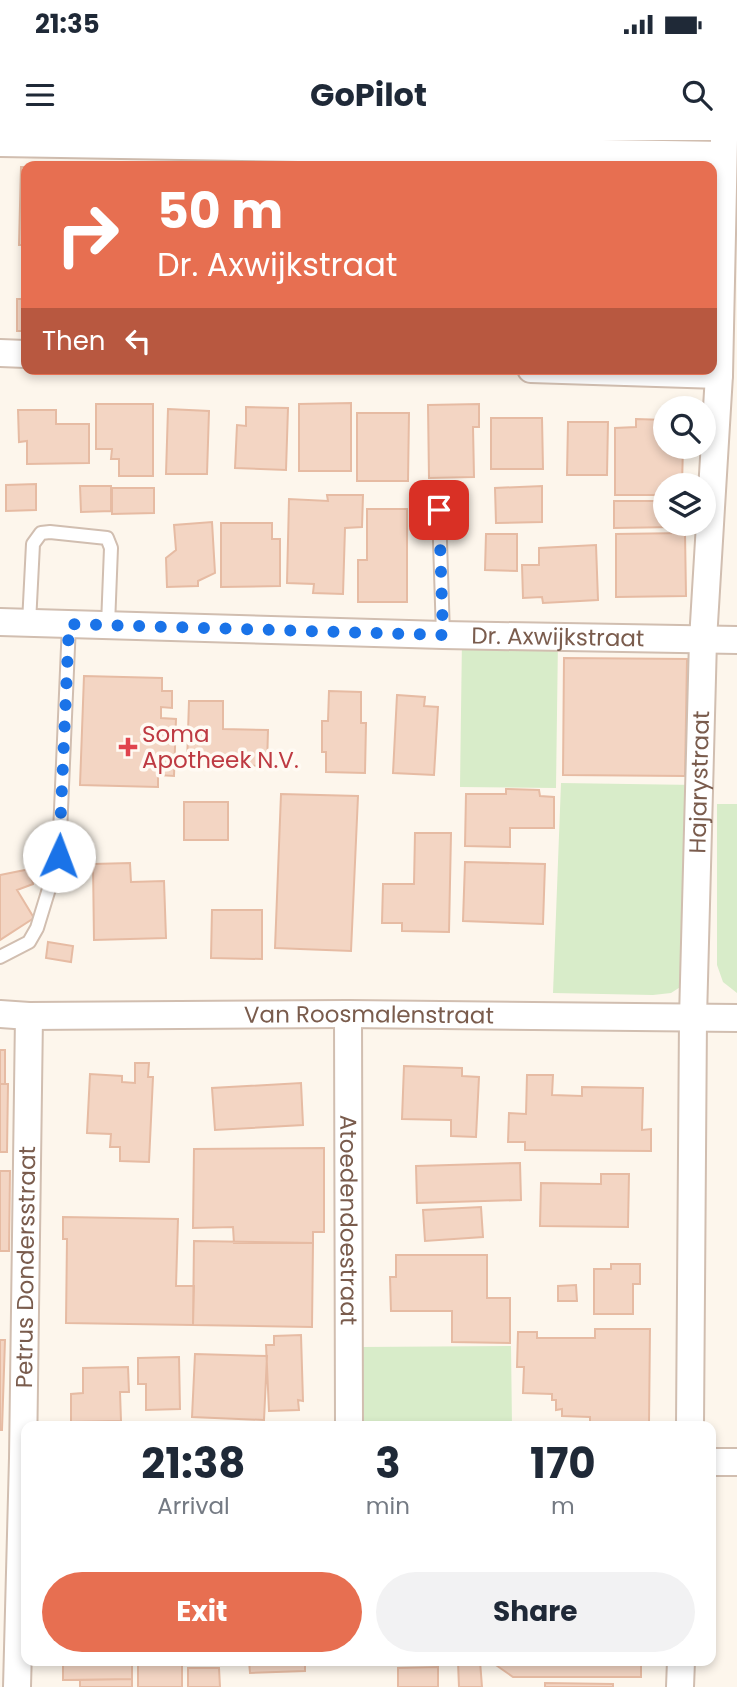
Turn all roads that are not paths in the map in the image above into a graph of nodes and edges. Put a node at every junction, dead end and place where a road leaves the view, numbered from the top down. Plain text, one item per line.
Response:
1 (0, 143) edge
2 (724, 147) edge
3 (0, 353) edge
4 (21, 354) edge
5 (719, 375) joint
6 (439, 510) dead end
7 (0, 622) edge
8 (29, 623) junction
9 (69, 624) junction
10 (108, 625) junction
11 (443, 635) junction
12 (703, 640) junction
13 (737, 640) edge
14 (0, 957) edge
15 (0, 1014) edge
16 (348, 1014) junction
17 (29, 1016) junction
18 (693, 1018) junction
19 (737, 1018) edge
20 (349, 1421) edge
21 (690, 1421) edge
22 (17, 1458) edge
23 (716, 1462) edge
24 (737, 1462) edge
25 (681, 1666) edge
26 (17, 1687) edge
27 (680, 1687) edge

1 - 2 street
2 - 5 street, Hajarystraat
3 - 4 street
5 - 12 street, Hajarystraat
6 - 11 lane
7 - 8 street, Dr. Axwijkstraat
8 - 9 street, Dr. Axwijkstraat
8 - 10 lane
9 - 10 street, Dr. Axwijkstraat
9 - 14 lane
10 - 11 street, Dr. Axwijkstraat
11 - 12 street, Dr. Axwijkstraat
12 - 13 street, Dr. Axwijkstraat
12 - 18 street, Hajarystraat
15 - 17 street, Van Roosmalenstraat
16 - 17 street, Van Roosmalenstraat
16 - 18 street, Van Roosmalenstraat
16 - 20 street, Atoedendoestraat
17 - 22 street, Petrus Dondersstraat
18 - 19 street, Van Roosmalenstraat
18 - 21 street, Hajarystraat
22 - 26 street, Petrus Dondersstraat
23 - 24 street
25 - 27 street

